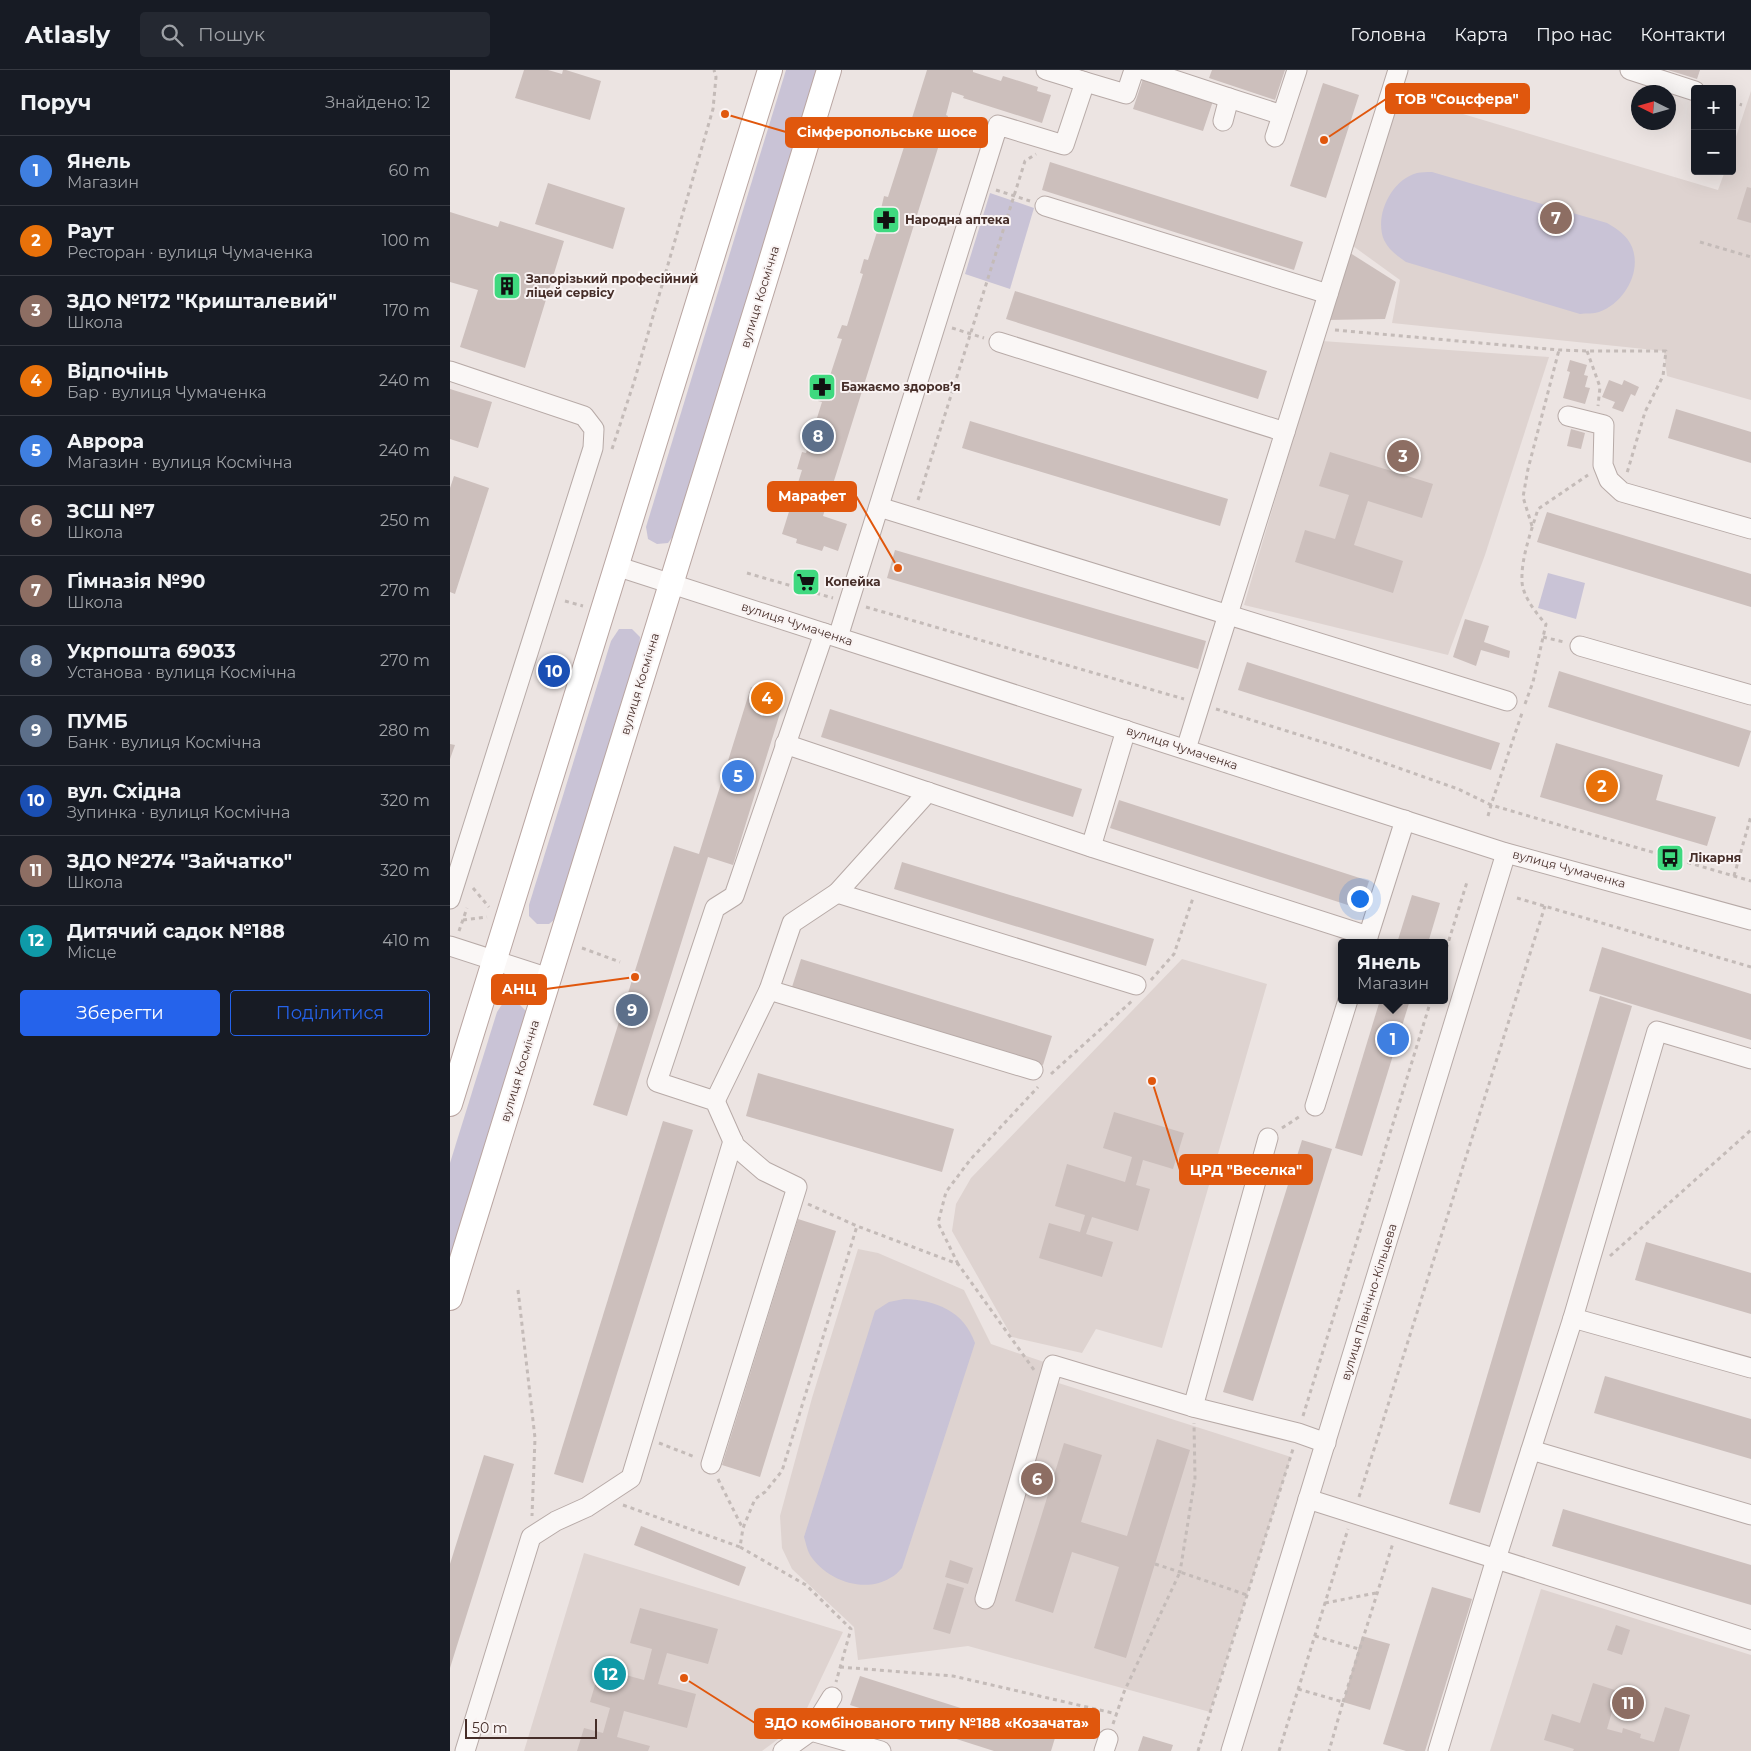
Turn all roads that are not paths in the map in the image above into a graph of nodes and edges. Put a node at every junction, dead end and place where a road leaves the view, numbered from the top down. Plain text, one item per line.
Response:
1 (829, 70) edge
2 (1046, 70) edge
3 (1134, 70) edge
4 (1144, 70) edge
5 (1296, 70) edge
6 (1398, 70) edge
7 (1630, 70) edge
8 (768, 73) edge
9 (1084, 82) junction
10 (1691, 89) edge
11 (1229, 98) junction
12 (1282, 115) junction
13 (1223, 121) dead end
14 (1276, 137) dead end
15 (1045, 206) road end
16 (1328, 294) junction
17 (999, 342) road end
18 (450, 371) edge
19 (1568, 416) dead end
20 (1284, 432) junction
21 (879, 507) junction
22 (1751, 529) edge
23 (616, 566) junction
24 (672, 584) junction
25 (1228, 614) junction
26 (831, 635) junction
27 (1580, 646) dead end
28 (1751, 695) edge
29 (1507, 701) dead end
30 (1126, 730) junction
31 (785, 744) junction
32 (1186, 749) junction
33 (928, 792) junction
34 (1405, 820) junction
35 (1090, 847) junction
36 (1506, 852) junction
37 (837, 893) junction
38 (450, 899) edge
39 (1751, 920) edge
40 (1364, 939) edge
41 (1367, 939) edge
42 (450, 946) edge
43 (494, 961) junction
44 (549, 978) junction
45 (1139, 989) road end
46 (769, 990) junction
47 (1347, 1004) edge
48 (1751, 1059) edge
49 (1041, 1077) road end
50 (715, 1101) junction
51 (450, 1104) edge
52 (1315, 1106) road end
53 (1268, 1138) road end
54 (733, 1141) junction
55 (450, 1298) edge
56 (1573, 1318) junction
57 (1751, 1368) edge
58 (1193, 1407) junction
59 (1326, 1443) junction
60 (1531, 1450) junction
61 (710, 1464) road end
62 (1308, 1500) junction
63 (1751, 1515) edge
64 (1496, 1559) junction
65 (985, 1599) dead end
66 (1751, 1640) edge
67 (832, 1697) road end
68 (811, 1731) junction
69 (465, 1751) edge
70 (783, 1751) edge
71 (881, 1751) edge
72 (1231, 1751) edge
73 (1438, 1751) edge

1 - 24 main road, вулиця Космічна
2 - 9 street
3 - 9 street
4 - 11 street
5 - 12 street
6 - 16 street
7 - 10 street
8 - 23 main road
9 - 21 street
11 - 12 street
11 - 13 street
12 - 14 street
15 - 16 street
16 - 20 street
17 - 20 street
18 - 38 street
19 - 22 street
20 - 25 street
21 - 25 street
21 - 26 street
23 - 24 street, вулиця Чумаченка
23 - 43 main road
24 - 26 street, вулиця Чумаченка
24 - 44 main road, вулиця Космічна
25 - 29 street
25 - 32 street
26 - 30 street, вулиця Чумаченка
26 - 31 street
27 - 28 street
30 - 32 street, вулиця Чумаченка
30 - 35 street
31 - 33 street
31 - 50 street
32 - 34 street, вулиця Чумаченка
33 - 35 street
33 - 37 street
34 - 36 street, вулиця Чумаченка
34 - 41 street
35 - 40 street
36 - 39 street, вулиця Чумаченка
36 - 59 street, вулиця Північно-Кільцева
37 - 45 street
37 - 46 street
42 - 43 street
43 - 44 street
43 - 51 main road
44 - 55 main road, вулиця Космічна
46 - 49 street
46 - 50 street
47 - 52 street
48 - 56 street
50 - 54 street
53 - 58 street
54 - 61 street
54 - 69 street
56 - 57 street
56 - 60 street
58 - 59 street
58 - 65 street
59 - 62 street, вулиця Північно-Кільцева
60 - 63 street
60 - 64 street
62 - 64 street
62 - 72 street, вулиця Північно-Кільцева
64 - 66 street
64 - 73 street
67 - 68 street
68 - 70 street
68 - 71 street

